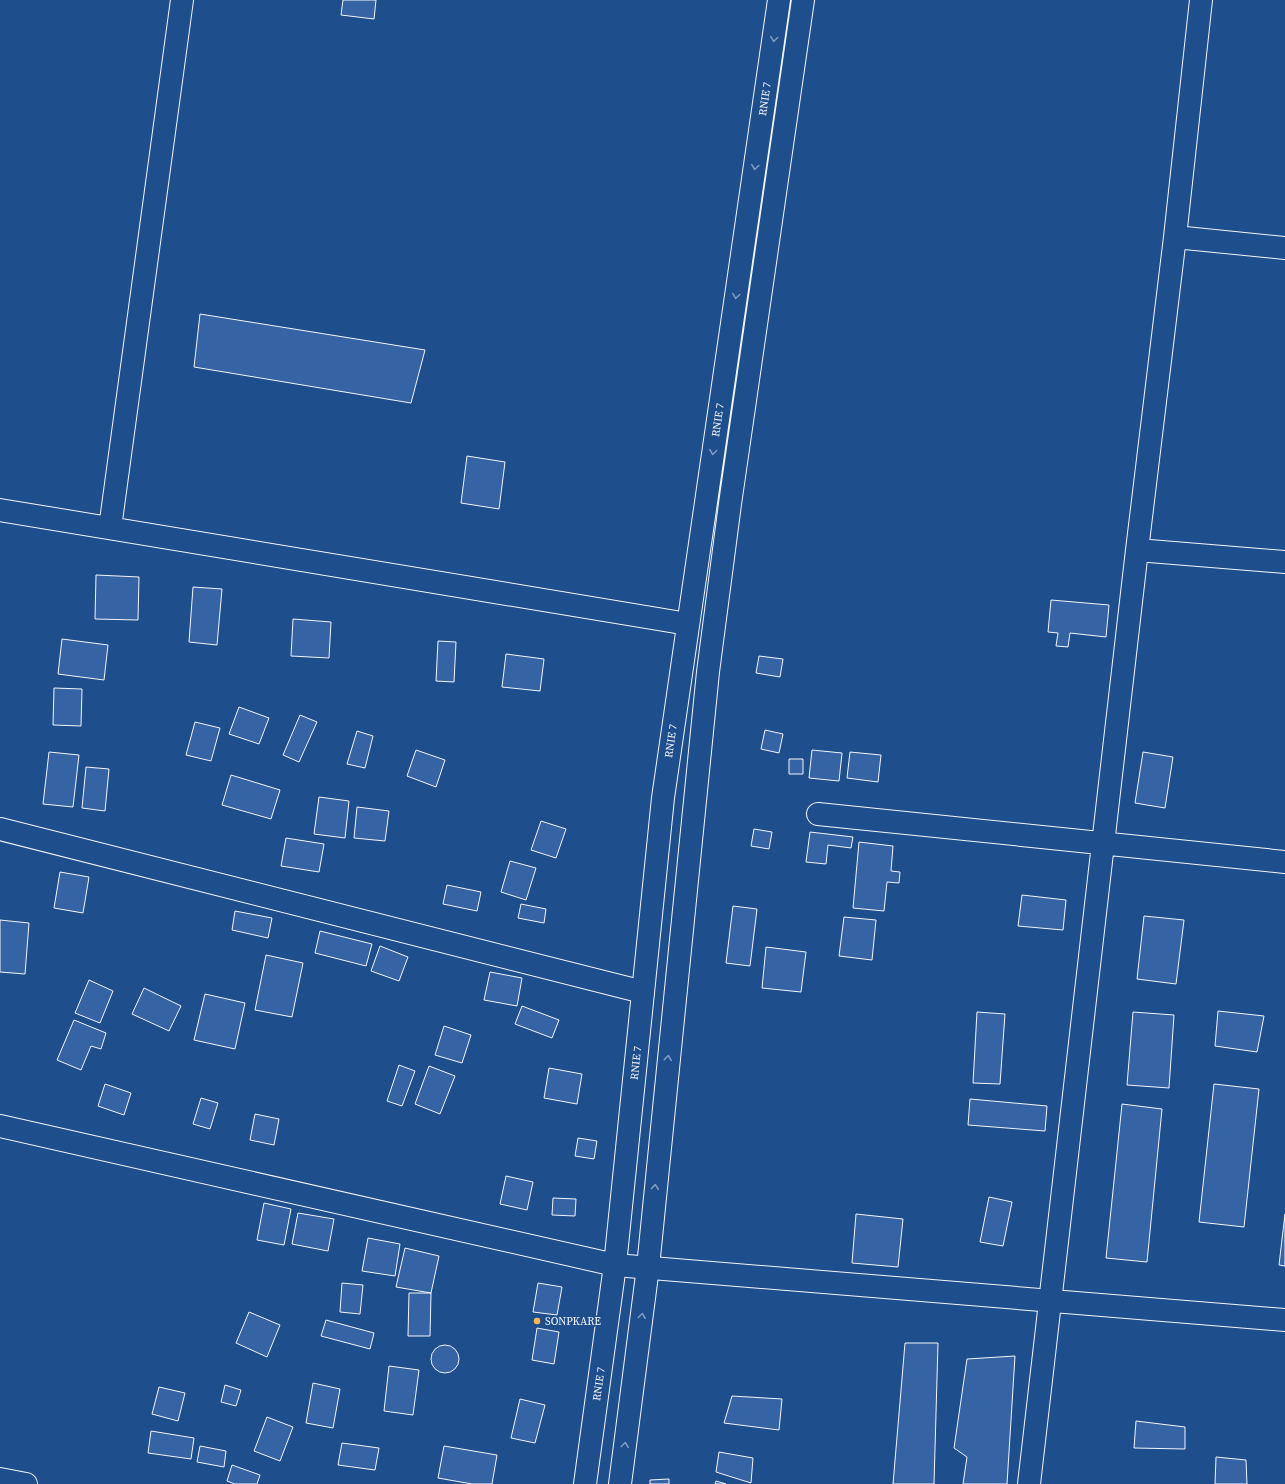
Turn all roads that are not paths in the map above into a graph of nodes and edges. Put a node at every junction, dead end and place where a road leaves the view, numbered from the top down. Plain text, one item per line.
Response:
1 (182, 0) edge
2 (779, 0) edge
3 (803, 0) edge
4 (1201, 0) edge
5 (1175, 237) junction
6 (1285, 248) edge
7 (0, 510) edge
8 (110, 528) junction
9 (1137, 550) junction
10 (1285, 562) edge
11 (688, 624) junction
12 (818, 814) dead end
13 (0, 829) edge
14 (1103, 843) junction
15 (1285, 862) edge
16 (643, 992) junction
17 (0, 1126) edge
18 (616, 1265) junction
19 (648, 1267) junction
20 (1050, 1301) junction
21 (1285, 1320) edge
22 (0, 1479) edge
23 (26, 1484) edge
24 (586, 1484) edge
25 (620, 1484) edge
26 (1029, 1484) edge

1 - 8 street
2 -> 11 street, RNIE 7 / RNIE 7
19 -> 3 street
4 - 5 street
5 - 6 street
5 - 9 street
7 - 8 street
8 - 11 street
9 - 10 street
9 - 14 street
11 - 16 street, RNIE 7 / RNIE 7
12 - 14 street
13 - 16 street
14 - 15 street
14 - 20 street
16 - 18 street, RNIE 7 / RNIE 7
17 - 18 street
18 - 19 street
18 - 24 street, RNIE 7 / RNIE 7
19 - 20 street
25 -> 19 street
20 - 21 street
20 - 26 street
22 - 23 street

